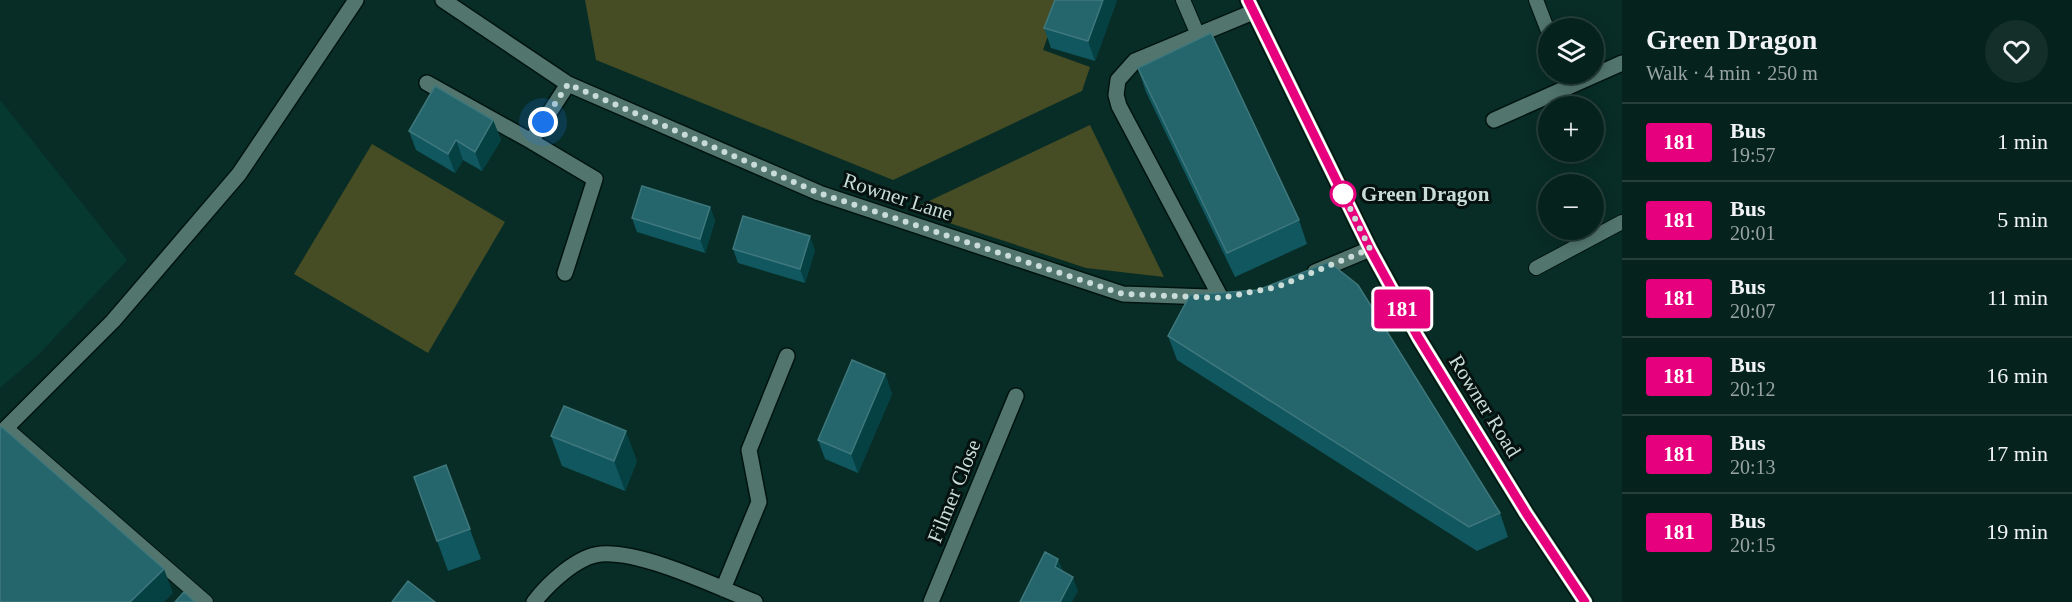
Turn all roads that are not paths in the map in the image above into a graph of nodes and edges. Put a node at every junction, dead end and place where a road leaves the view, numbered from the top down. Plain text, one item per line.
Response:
1 (356, 0) edge
2 (443, 0) edge
3 (1184, 0) edge
4 (1536, 0) edge
5 (1250, 6) edge
6 (1543, 18) edge
7 (1198, 36) junction
8 (1622, 63) edge
9 (1604, 69) edge
10 (427, 83) dead end
11 (568, 84) junction
12 (1560, 84) edge
13 (1494, 120) dead end
14 (531, 141) junction
15 (1622, 222) edge
16 (1370, 249) junction
17 (1536, 268) dead end
18 (565, 273) dead end
19 (1298, 278) edge
20 (787, 356) dead end
21 (1016, 396) dead end
22 (3, 431) edge
23 (723, 589) junction
24 (206, 602) edge
25 (534, 602) edge
26 (755, 602) edge
27 (931, 602) edge
28 (1585, 602) edge

1 - 22 street
2 - 11 street, Rowner Lane
3 - 7 lane
4 - 6 lane
5 - 7 street
5 - 16 main road, Rowner Road
7 - 11 street, Rowner Lane
8 - 9 street
10 - 14 street
11 - 14 street
12 - 13 street
14 - 18 street
15 - 17 lane
16 - 19 street
16 - 28 main road, Rowner Road
20 - 23 street
21 - 27 street, Filmer Close
22 - 24 lane
23 - 25 street
23 - 26 street

